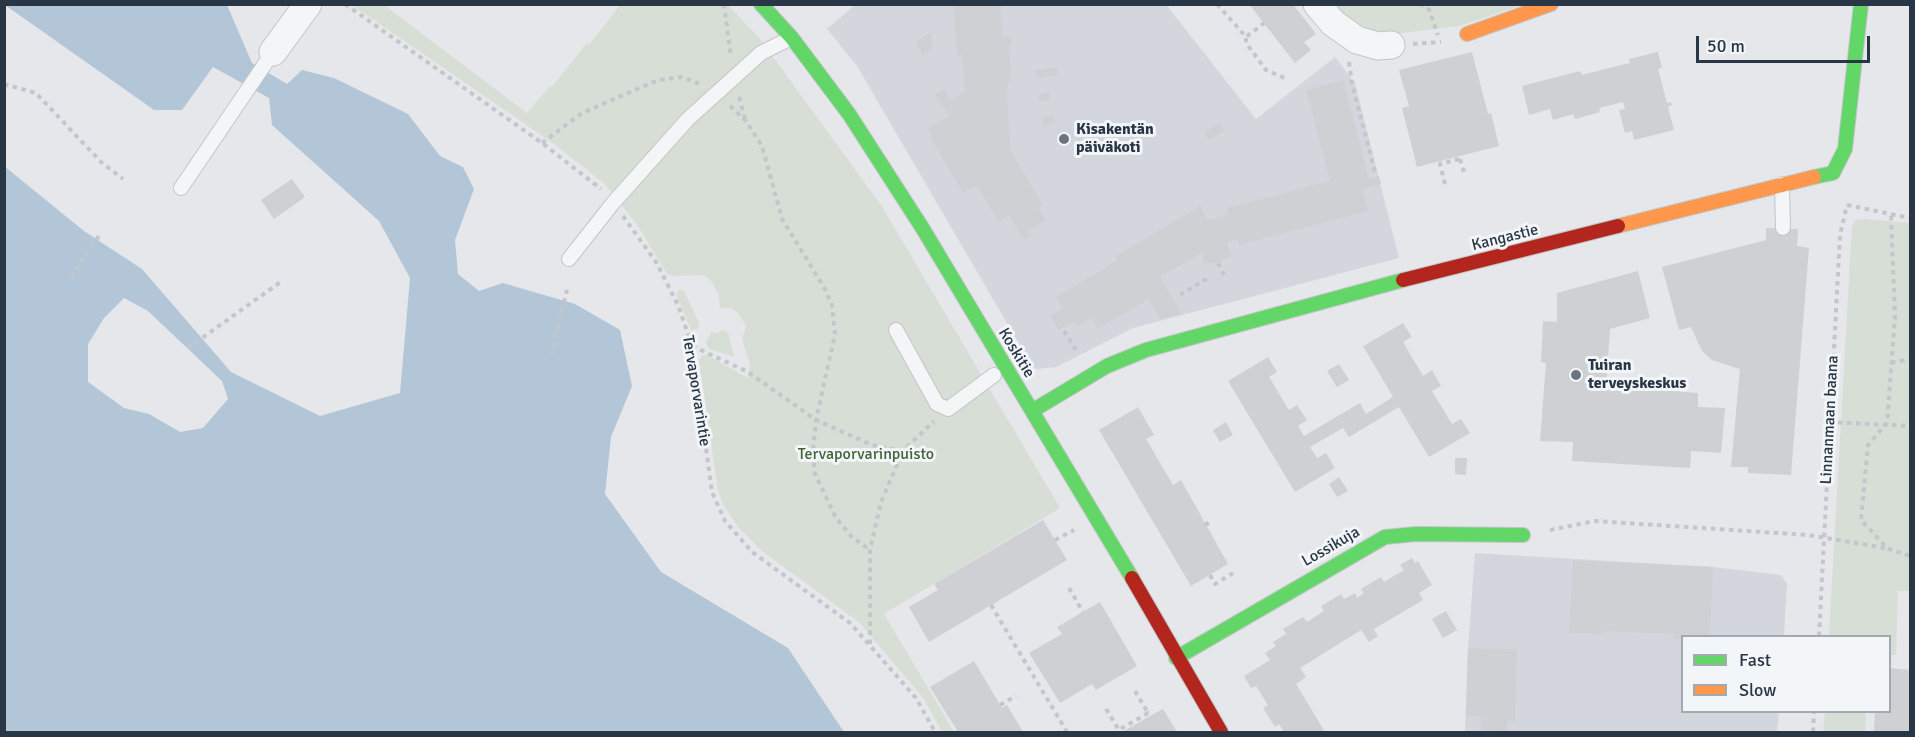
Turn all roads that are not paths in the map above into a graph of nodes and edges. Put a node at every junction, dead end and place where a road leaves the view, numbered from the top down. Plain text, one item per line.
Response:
1 (308, 4) edge
2 (761, 4) edge
3 (1317, 4) edge
4 (1551, 4) edge
5 (1861, 4) edge
6 (1467, 33) road end
7 (792, 38) junction
8 (1391, 45) road end
9 (273, 52) joint
10 (1782, 184) junction
11 (181, 188) dead end
12 (1783, 228) dead end
13 (569, 259) dead end
14 (896, 330) dead end
15 (994, 375) dead end
16 (1032, 411) junction
17 (1522, 535) road end
18 (1176, 658) junction
19 (1221, 732) edge

1 - 9 street
2 - 7 street, Koskitie
3 - 8 street
4 - 6 street
5 - 10 street, Kangastie
7 - 13 lane
7 - 16 street, Koskitie
9 - 11 lane
10 - 12 lane
10 - 16 street, Kangastie
14 - 15 lane
16 - 18 street, Koskitie
17 - 18 street, Lossikuja
18 - 19 street, Koskitie

